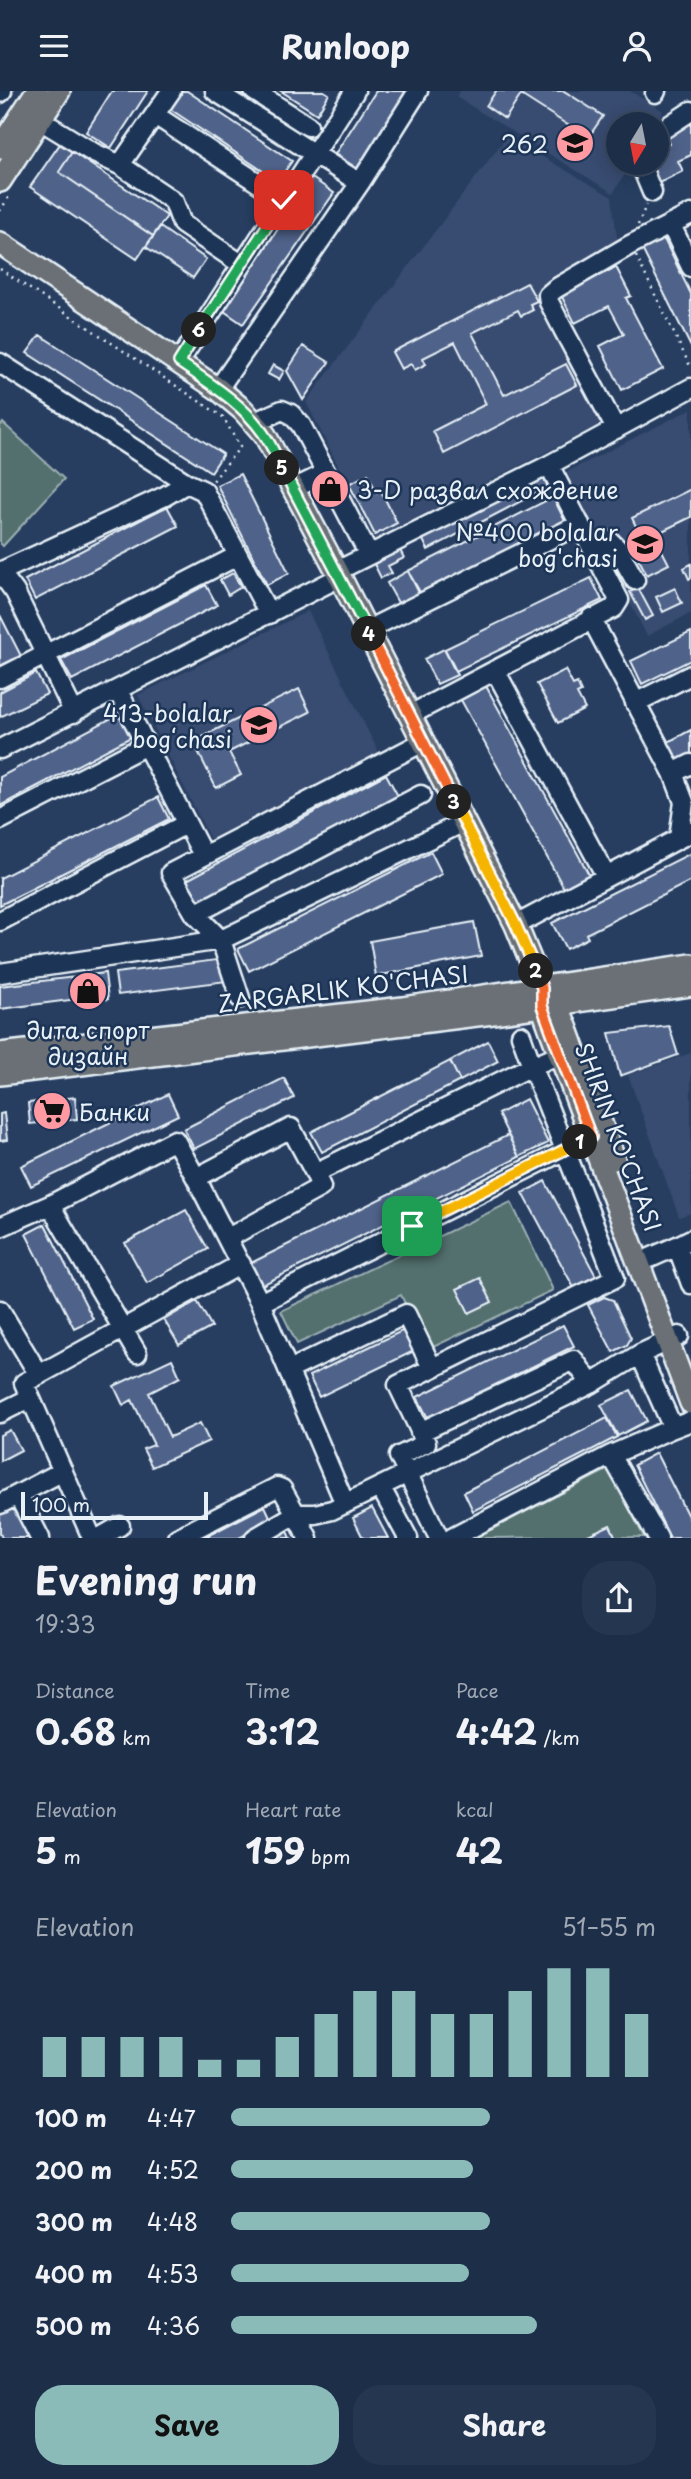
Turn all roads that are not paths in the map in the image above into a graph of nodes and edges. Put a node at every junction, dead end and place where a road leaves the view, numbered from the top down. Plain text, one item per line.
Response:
1 (37, 91) edge
2 (59, 91) edge
3 (171, 91) edge
4 (215, 91) edge
5 (254, 91) edge
6 (355, 91) edge
7 (418, 91) edge
8 (691, 111) edge
9 (155, 115) junction
10 (40, 120) junction
11 (669, 125) edge
12 (308, 126) dead end
13 (0, 148) edge
14 (315, 154) junction
15 (120, 165) junction
16 (645, 175) edge
17 (0, 181) edge
18 (360, 183) junction
19 (652, 192) road end
20 (284, 200) junction
21 (690, 217) edge
22 (671, 225) junction
23 (0, 243) edge
24 (241, 264) junction
25 (691, 267) edge
26 (179, 362) junction
27 (0, 363) edge
28 (691, 388) edge
29 (218, 389) junction
30 (255, 422) junction
31 (616, 429) junction
32 (549, 465) junction
33 (326, 473) junction
34 (187, 483) junction
35 (293, 489) junction
36 (580, 524) junction
37 (592, 546) junction
38 (369, 555) junction
39 (237, 556) junction
40 (0, 572) edge
41 (338, 574) junction
42 (635, 580) dead end
43 (269, 614) junction
44 (591, 618) junction
45 (367, 631) junction
46 (46, 654) junction
47 (495, 670) junction
48 (691, 675) edge
49 (0, 677) edge
50 (118, 691) junction
51 (635, 703) junction
52 (74, 713) junction
53 (410, 715) junction
54 (423, 742) junction
55 (146, 745) junction
56 (0, 749) edge
57 (691, 764) edge
58 (673, 773) junction
59 (421, 795) dead end
60 (0, 820) edge
61 (464, 822) junction
62 (186, 824) junction
63 (685, 835) edge
64 (203, 855) junction
65 (606, 876) junction
66 (195, 914) junction
67 (0, 921) edge
68 (516, 925) junction
69 (221, 940) junction
70 (691, 965) edge
71 (0, 973) edge
72 (691, 985) edge
73 (240, 998) dead end
74 (547, 999) junction
75 (522, 1035) dead end
76 (0, 1054) edge
77 (560, 1054) junction
78 (532, 1066) junction
79 (0, 1074) edge
80 (598, 1134) junction
81 (565, 1150) junction
82 (315, 1173) junction
83 (196, 1178) junction
84 (50, 1205) junction
85 (0, 1227) edge
86 (228, 1238) junction
87 (684, 1243) edge
88 (650, 1258) junction
89 (241, 1264) junction
90 (691, 1284) edge
91 (260, 1303) junction
92 (0, 1310) edge
93 (124, 1328) junction
94 (673, 1339) junction
95 (137, 1353) dead end
96 (640, 1355) junction
97 (432, 1368) junction
98 (691, 1368) edge
99 (289, 1370) junction
100 (39, 1375) junction
101 (591, 1384) junction
102 (30, 1398) junction
103 (691, 1403) edge
104 (0, 1413) edge
105 (691, 1421) edge
106 (673, 1428) junction
107 (420, 1432) junction
108 (611, 1455) junction
109 (63, 1471) junction
110 (407, 1475) junction
111 (381, 1487) junction
112 (18, 1495) junction
113 (0, 1504) edge
114 (345, 1504) junction
115 (296, 1514) junction
116 (120, 1526) dead end
117 (40, 1538) edge
118 (92, 1538) edge
119 (99, 1538) edge
120 (177, 1538) edge
121 (256, 1538) edge
122 (308, 1538) edge
123 (408, 1538) edge
124 (439, 1538) edge
125 (452, 1538) edge
126 (657, 1538) edge

1 - 13 main road
2 - 10 main road
3 - 9 street
4 - 14 street
5 - 12 street
6 - 14 street
7 - 18 street
8 - 11 street
9 - 15 street
9 - 20 street
10 - 15 street
10 - 17 main road
14 - 18 street
14 - 20 street
15 - 24 street
16 - 19 street
18 - 29 street
20 - 24 street
21 - 22 street
22 - 25 street
22 - 31 street
23 - 26 main road
24 - 26 street
26 - 29 main road
27 - 34 street
28 - 31 street
29 - 30 main road
30 - 33 street
30 - 35 main road
31 - 32 street
32 - 36 street
32 - 38 street
33 - 35 street
33 - 38 street
34 - 39 street
34 - 40 street
35 - 41 main road
36 - 37 street
36 - 45 street
37 - 42 street
37 - 44 street
38 - 41 street
39 - 43 street
39 - 46 street
40 - 46 street
41 - 43 street
41 - 45 main road
43 - 50 street
44 - 47 street
44 - 51 street
45 - 53 main road
46 - 49 street
46 - 52 street
47 - 53 street
47 - 65 street
48 - 51 street
50 - 52 street
50 - 55 street
51 - 58 street
52 - 56 street
53 - 54 main road
54 - 61 main road
54 - 64 street
55 - 60 street
55 - 62 street
57 - 58 street
58 - 63 street
59 - 66 street
61 - 68 main road
61 - 69 street
62 - 64 street
62 - 67 street
63 - 65 street
64 - 66 street
65 - 68 street
66 - 69 street
68 - 74 main road
69 - 71 street
69 - 73 street
70 - 74 main road, ZARGARLIK KO'CHASI
72 - 74 main road, ZARGARLIK KO'CHASI
74 - 76 main road, ZARGARLIK KO'CHASI
74 - 77 main road, SHIRIN KO'CHASI
74 - 79 main road, ZARGARLIK KO'CHASI
74 - 80 main road, SHIRIN KO'CHASI
75 - 78 street
77 - 78 street
77 - 80 main road, SHIRIN KO'CHASI
78 - 81 street
78 - 82 street
80 - 81 street
80 - 88 main road, SHIRIN KO'CHASI
80 - 94 main road, SHIRIN KO'CHASI
81 - 91 street
81 - 97 street
82 - 83 street
82 - 86 street
83 - 84 street
83 - 86 street
84 - 85 street
84 - 93 street
86 - 89 street
87 - 88 street
87 - 90 street
88 - 94 main road, SHIRIN KO'CHASI
89 - 91 street
89 - 93 street
91 - 99 street
92 - 100 street
93 - 95 street
93 - 100 street
94 - 96 street
94 - 98 main road, SHIRIN KO'CHASI
94 - 103 main road, SHIRIN KO'CHASI
96 - 101 street
96 - 106 street
97 - 99 street
97 - 107 street
99 - 114 street
100 - 102 street
101 - 107 street
101 - 110 street
102 - 104 street
102 - 109 street
105 - 106 street
106 - 108 street
107 - 110 street
108 - 125 street
108 - 126 street
109 - 112 street
109 - 118 street
110 - 111 street
110 - 124 street
111 - 114 street
111 - 123 street
112 - 113 street
112 - 117 street
114 - 115 street
115 - 120 street
115 - 121 street
115 - 122 street
116 - 119 street

